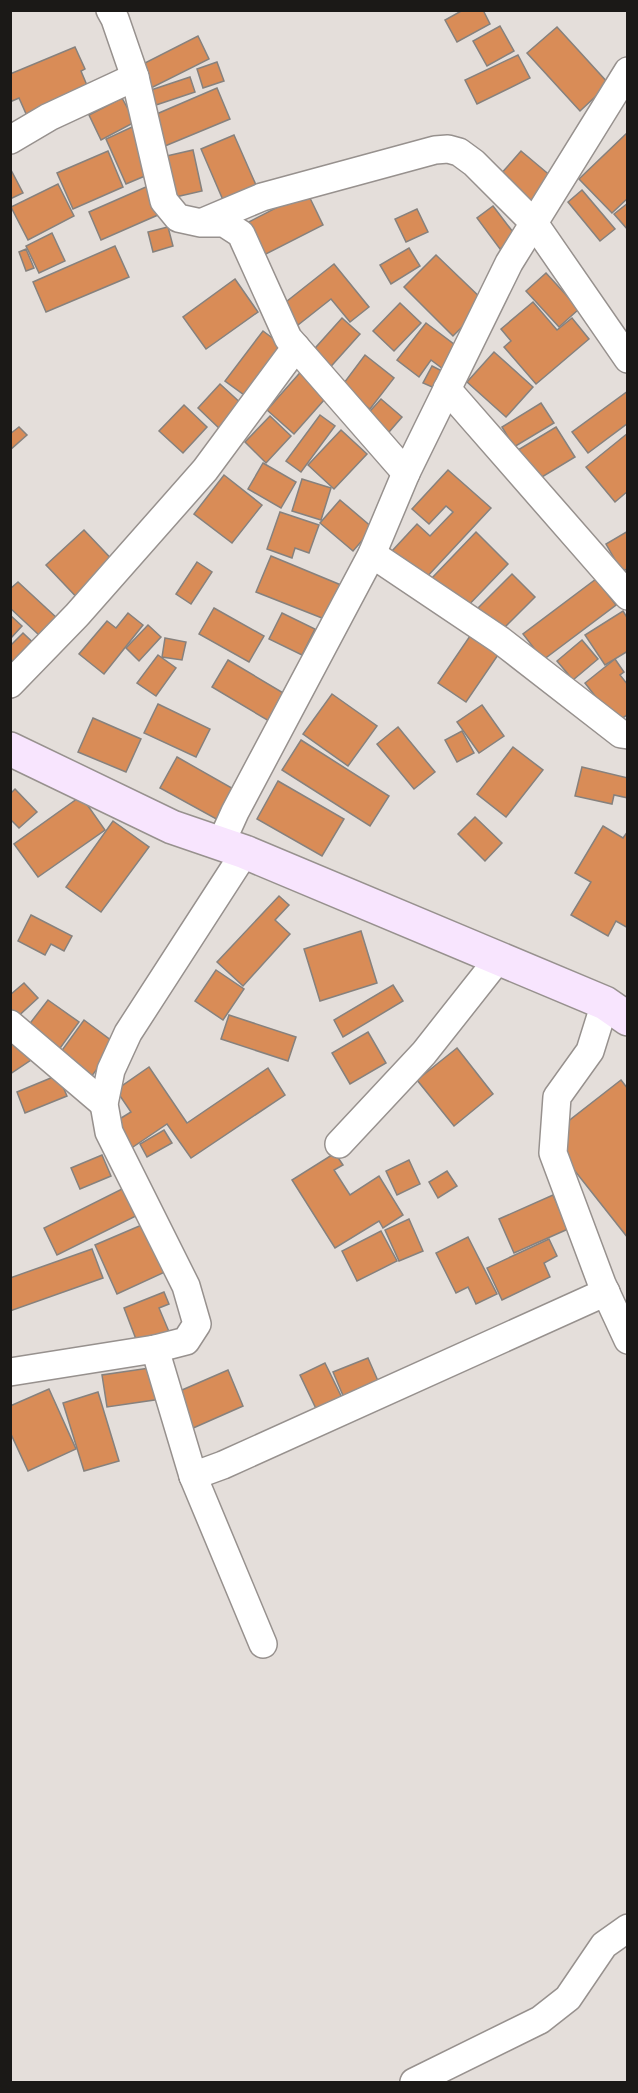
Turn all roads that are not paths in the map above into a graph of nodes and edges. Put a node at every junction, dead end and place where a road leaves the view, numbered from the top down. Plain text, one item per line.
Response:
1 (110, 10) edge
2 (627, 71) edge
3 (135, 77) junction
4 (10, 140) edge
5 (201, 223) junction
6 (534, 223) junction
7 (296, 347) junction
8 (627, 359) edge
9 (447, 389) junction
10 (406, 473) junction
11 (372, 555) junction
12 (627, 596) edge
13 (10, 684) edge
14 (627, 735) edge
15 (10, 749) edge
16 (233, 848) junction
17 (499, 958) junction
18 (616, 1011) edge
19 (10, 1024) edge
20 (104, 1104) junction
21 (339, 1144) dead end
22 (606, 1292) junction
23 (627, 1340) edge
24 (155, 1349) junction
25 (10, 1372) edge
26 (193, 1476) junction
27 (263, 1644) dead end
28 (627, 1928) edge
29 (414, 2082) edge

1 - 3 street
2 - 6 street
3 - 4 street
3 - 5 street
5 - 6 street
5 - 7 street
6 - 8 street
6 - 9 street
7 - 10 street
7 - 13 street
9 - 10 street
9 - 12 street
10 - 11 street
11 - 14 street
11 - 16 street
15 - 16 street
16 - 17 street
16 - 20 street
17 - 18 street
17 - 21 street
18 - 22 street
19 - 20 street
20 - 24 street
22 - 23 street
22 - 26 street
24 - 25 street
24 - 26 street
26 - 27 street
28 - 29 street

